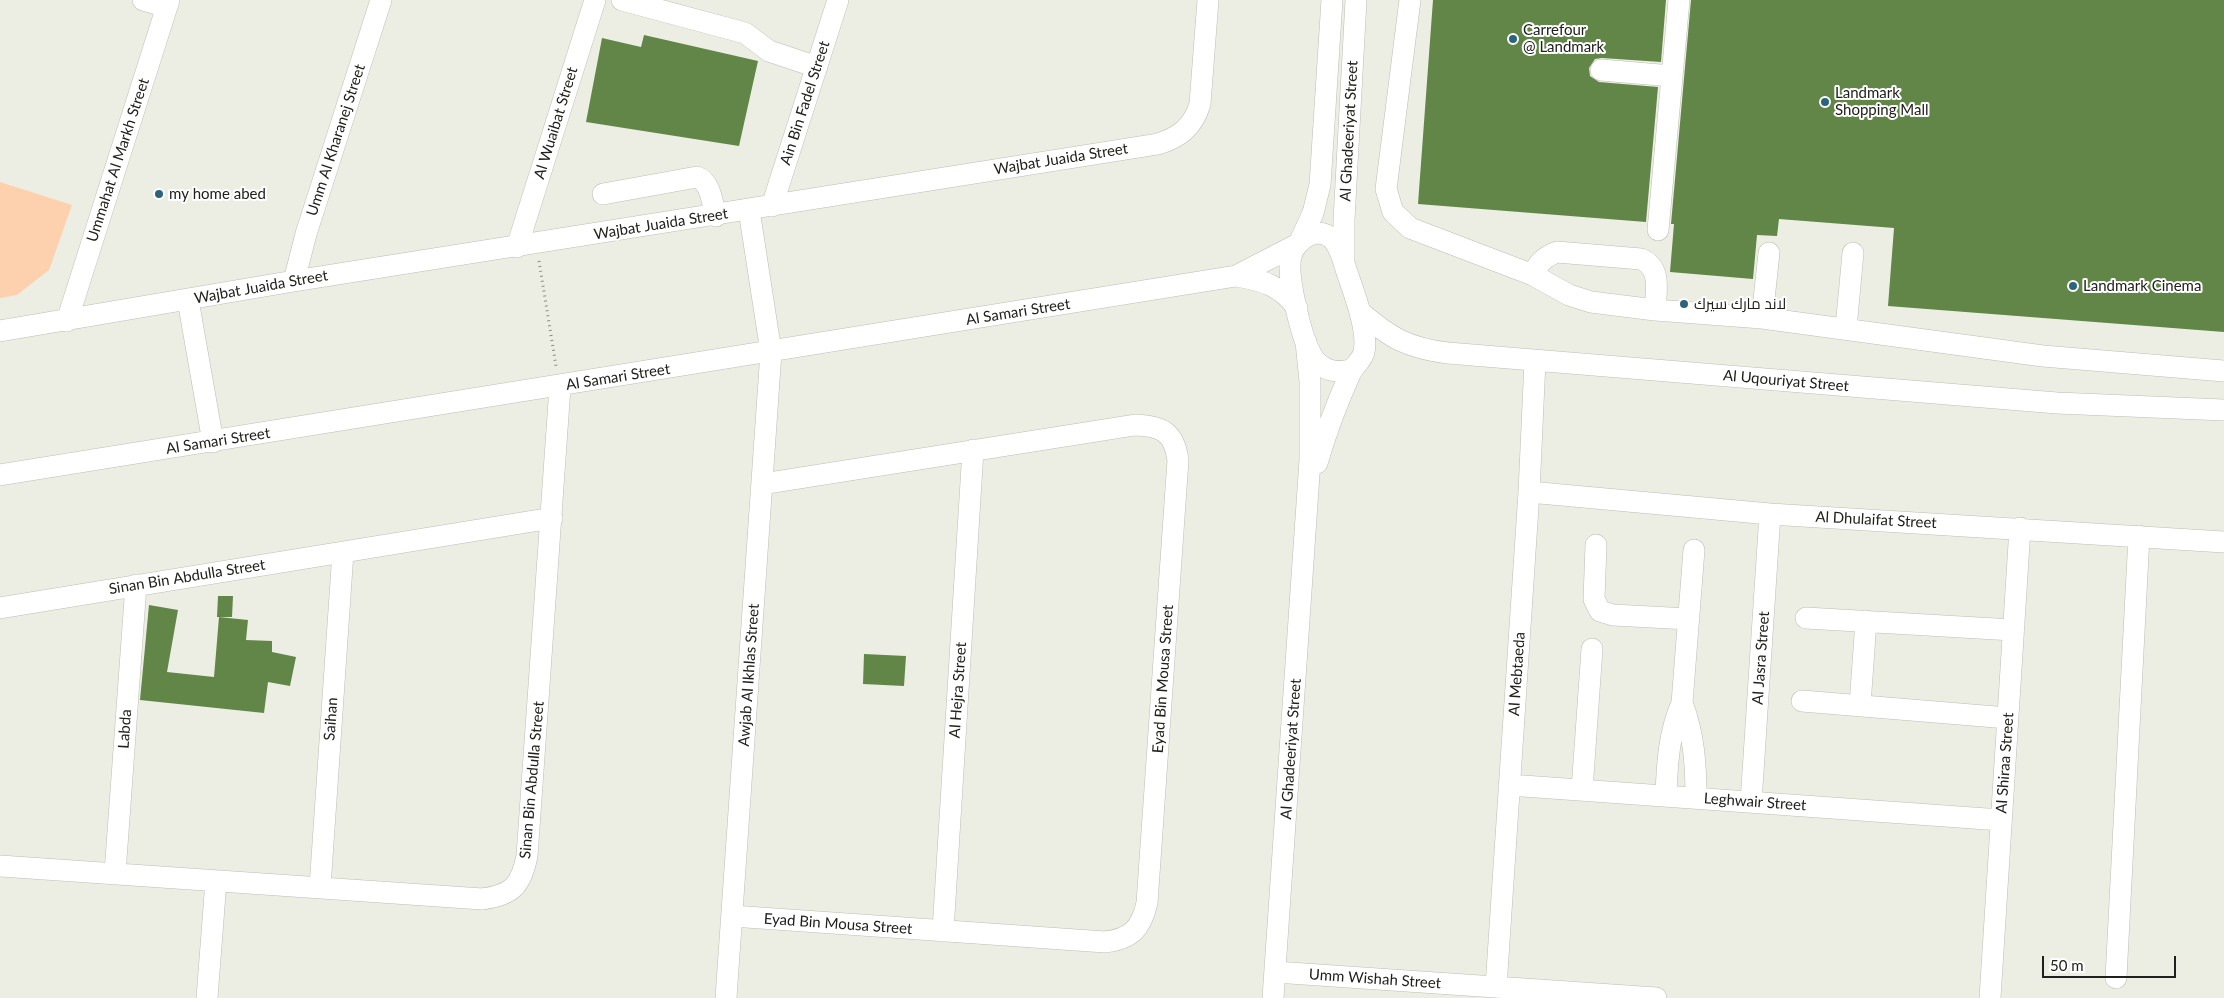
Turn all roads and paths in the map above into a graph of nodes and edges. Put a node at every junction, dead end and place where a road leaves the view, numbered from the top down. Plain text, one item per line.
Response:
1 (144, 0) edge
2 (381, 0) edge
3 (595, 0) edge
4 (622, 0) edge
5 (838, 0) edge
6 (1208, 0) edge
7 (1332, 0) edge
8 (1356, 0) edge
9 (1410, 0) edge
10 (1678, 0) edge
11 (168, 4) edge
12 (817, 67) junction
13 (1601, 70) dead end
14 (1672, 76) junction
15 (603, 194) dead end
16 (772, 206) junction
17 (749, 210) junction
18 (716, 216) junction
19 (1658, 230) dead end
20 (1298, 242) junction
21 (527, 245) junction
22 (1769, 253) dead end
23 (1853, 253) dead end
24 (1344, 262) junction
25 (1533, 275) junction
26 (1236, 276) junction
27 (294, 281) junction
28 (188, 300) junction
29 (1297, 308) junction
30 (1655, 310) junction
31 (1360, 312) junction
32 (1762, 318) junction
33 (67, 321) junction
34 (1846, 328) junction
35 (0, 331) edge
36 (1306, 342) junction
37 (771, 352) junction
38 (1536, 361) junction
39 (1351, 370) junction
40 (2224, 371) edge
41 (560, 387) junction
42 (2220, 411) edge
43 (213, 442) junction
44 (973, 450) junction
45 (0, 476) edge
46 (762, 484) junction
47 (1529, 492) junction
48 (1307, 500) junction
49 (1770, 514) junction
50 (552, 518) junction
51 (2020, 528) junction
52 (2139, 536) junction
53 (2224, 542) edge
54 (1596, 545) dead end
55 (1694, 550) dead end
56 (343, 552) junction
57 (136, 585) junction
58 (0, 608) edge
59 (1806, 618) dead end
60 (1689, 619) junction
61 (1866, 621) junction
62 (2013, 630) junction
63 (1592, 649) dead end
64 (1802, 701) dead end
65 (1682, 703) junction
66 (1860, 705) junction
67 (2008, 718) junction
68 (1509, 785) junction
69 (1582, 790) junction
70 (1666, 796) junction
71 (1696, 798) junction
72 (1751, 802) junction
73 (2001, 820) junction
74 (0, 866) edge
75 (114, 873) junction
76 (216, 881) junction
77 (320, 887) junction
78 (732, 916) junction
79 (943, 931) junction
80 (1275, 972) junction
81 (2116, 978) dead end
82 (1496, 987) junction
83 (207, 998) edge
84 (726, 998) edge
85 (1273, 998) edge
86 (1656, 998) edge
87 (1990, 998) edge

1 - 11 street
2 - 27 street, Umm Al Kharanej Street
3 - 21 street, Al Wuaibat Street
4 - 12 street
5 - 12 street, Ain Bin Fadel Street
6 - 16 street, Wajbat Juaida Street
7 - 20 street, Al Ghadeeriyat Street
8 - 24 street, Al Ghadeeriyat Street
9 - 25 street
10 - 14 street
11 - 33 street, Ummahat Al Markh Street
12 - 16 street, Ain Bin Fadel Street
13 - 14 street
14 - 19 street
15 - 18 street
16 - 17 street, Wajbat Juaida Street
17 - 18 street, Wajbat Juaida Street
17 - 37 street, Awjab Al Ikhlas Street
18 - 21 street, Wajbat Juaida Street
20 - 24 street, Al Samari Street
20 - 26 street, Al Samari Street
20 - 29 street, Al Ghadeeriyat Street
21 - 27 street, Wajbat Juaida Street
21 - 41 path
22 - 32 street
23 - 34 street
24 - 31 street, Al Ghadeeriyat Street
25 - 30 street
25 - 30 street
26 - 29 street, Al Samari Street
26 - 37 street, Al Samari Street
27 - 28 street, Wajbat Juaida Street
28 - 33 street, Wajbat Juaida Street
28 - 43 street
29 - 36 street, Al Ghadeeriyat Street
30 - 32 street
31 - 38 street, Al Uqouriyat Street
31 - 39 street, Al Ghadeeriyat Street
32 - 34 street
33 - 35 street, Wajbat Juaida Street
34 - 40 street
36 - 39 street
36 - 48 street, Al Ghadeeriyat Street
37 - 41 street, Al Samari Street
37 - 46 street, Awjab Al Ikhlas Street
38 - 42 street, Al Uqouriyat Street
38 - 47 street, Al Mebtaeda
39 - 48 street, Al Ghadeeriyat Street
41 - 43 street, Al Samari Street
41 - 50 street, Sinan Bin Abdulla Street
43 - 45 street, Al Samari Street
44 - 46 street, Eyad Bin Mousa Street
44 - 79 street, Al Hejra Street
44 - 79 street, Eyad Bin Mousa Street
46 - 78 street, Awjab Al Ikhlas Street
47 - 49 street, Al Dhulaifat Street
47 - 68 street, Al Mebtaeda
48 - 80 street, Al Ghadeeriyat Street
49 - 51 street, Al Dhulaifat Street
49 - 72 street, Al Jasra Street
50 - 56 street, Sinan Bin Abdulla Street
50 - 77 street, Sinan Bin Abdulla Street
51 - 52 street, Al Dhulaifat Street
51 - 62 street, Al Shiraa Street
52 - 53 street, Al Dhulaifat Street
52 - 81 street
54 - 60 street
55 - 60 street
56 - 57 street, Sinan Bin Abdulla Street
56 - 77 street, Saihan
57 - 58 street, Sinan Bin Abdulla Street
57 - 75 street, Labda
59 - 61 street
60 - 65 street
61 - 62 street
61 - 66 street
62 - 67 street, Al Shiraa Street
63 - 69 street
64 - 66 street
65 - 70 street
65 - 71 street
66 - 67 street
67 - 73 street, Al Shiraa Street
68 - 69 street, Leghwair Street
68 - 82 street, Al Mebtaeda
69 - 70 street, Leghwair Street
70 - 71 street, Leghwair Street
71 - 72 street, Leghwair Street
72 - 73 street, Leghwair Street
73 - 87 street, Al Shiraa Street
74 - 75 street, Sinan Bin Abdulla Street
75 - 76 street, Sinan Bin Abdulla Street
76 - 77 street, Sinan Bin Abdulla Street
76 - 83 street
78 - 79 street, Eyad Bin Mousa Street
78 - 84 street, Awjab Al Ikhlas Street
80 - 82 street, Umm Wishah Street
80 - 85 street, Al Ghadeeriyat Street
82 - 86 street, Umm Wishah Street

